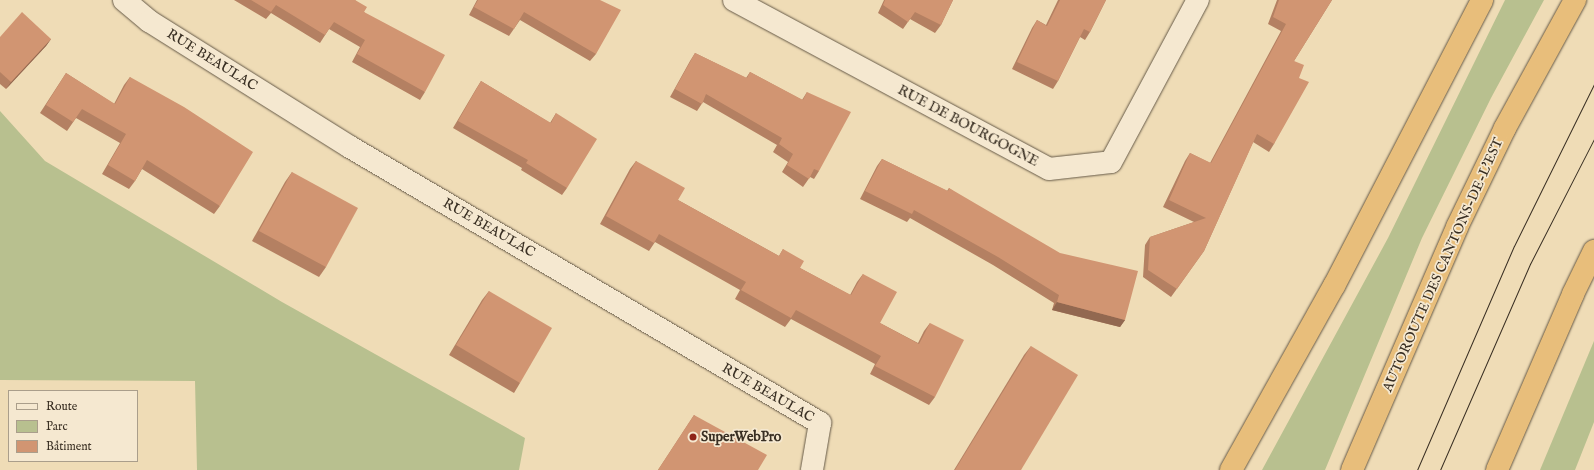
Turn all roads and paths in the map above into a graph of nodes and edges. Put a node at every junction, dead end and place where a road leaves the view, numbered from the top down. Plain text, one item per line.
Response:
1 (124, 0) edge
2 (734, 0) edge
3 (1198, 0) edge
4 (1482, 0) edge
5 (1575, 0) edge
6 (1594, 251) edge
7 (1256, 424) junction
8 (812, 470) edge
9 (1220, 470) edge
10 (1231, 470) edge
11 (1352, 470) edge
12 (1497, 470) edge

1 - 8 street, RUE BEAULAC
2 - 3 street, RUE DE BOURGOGNE
4 - 7 highway
5 - 11 highway, AUTOROUTE DES CANTONS-DE-L'EST
6 - 12 highway
7 - 9 highway
7 - 10 highway

